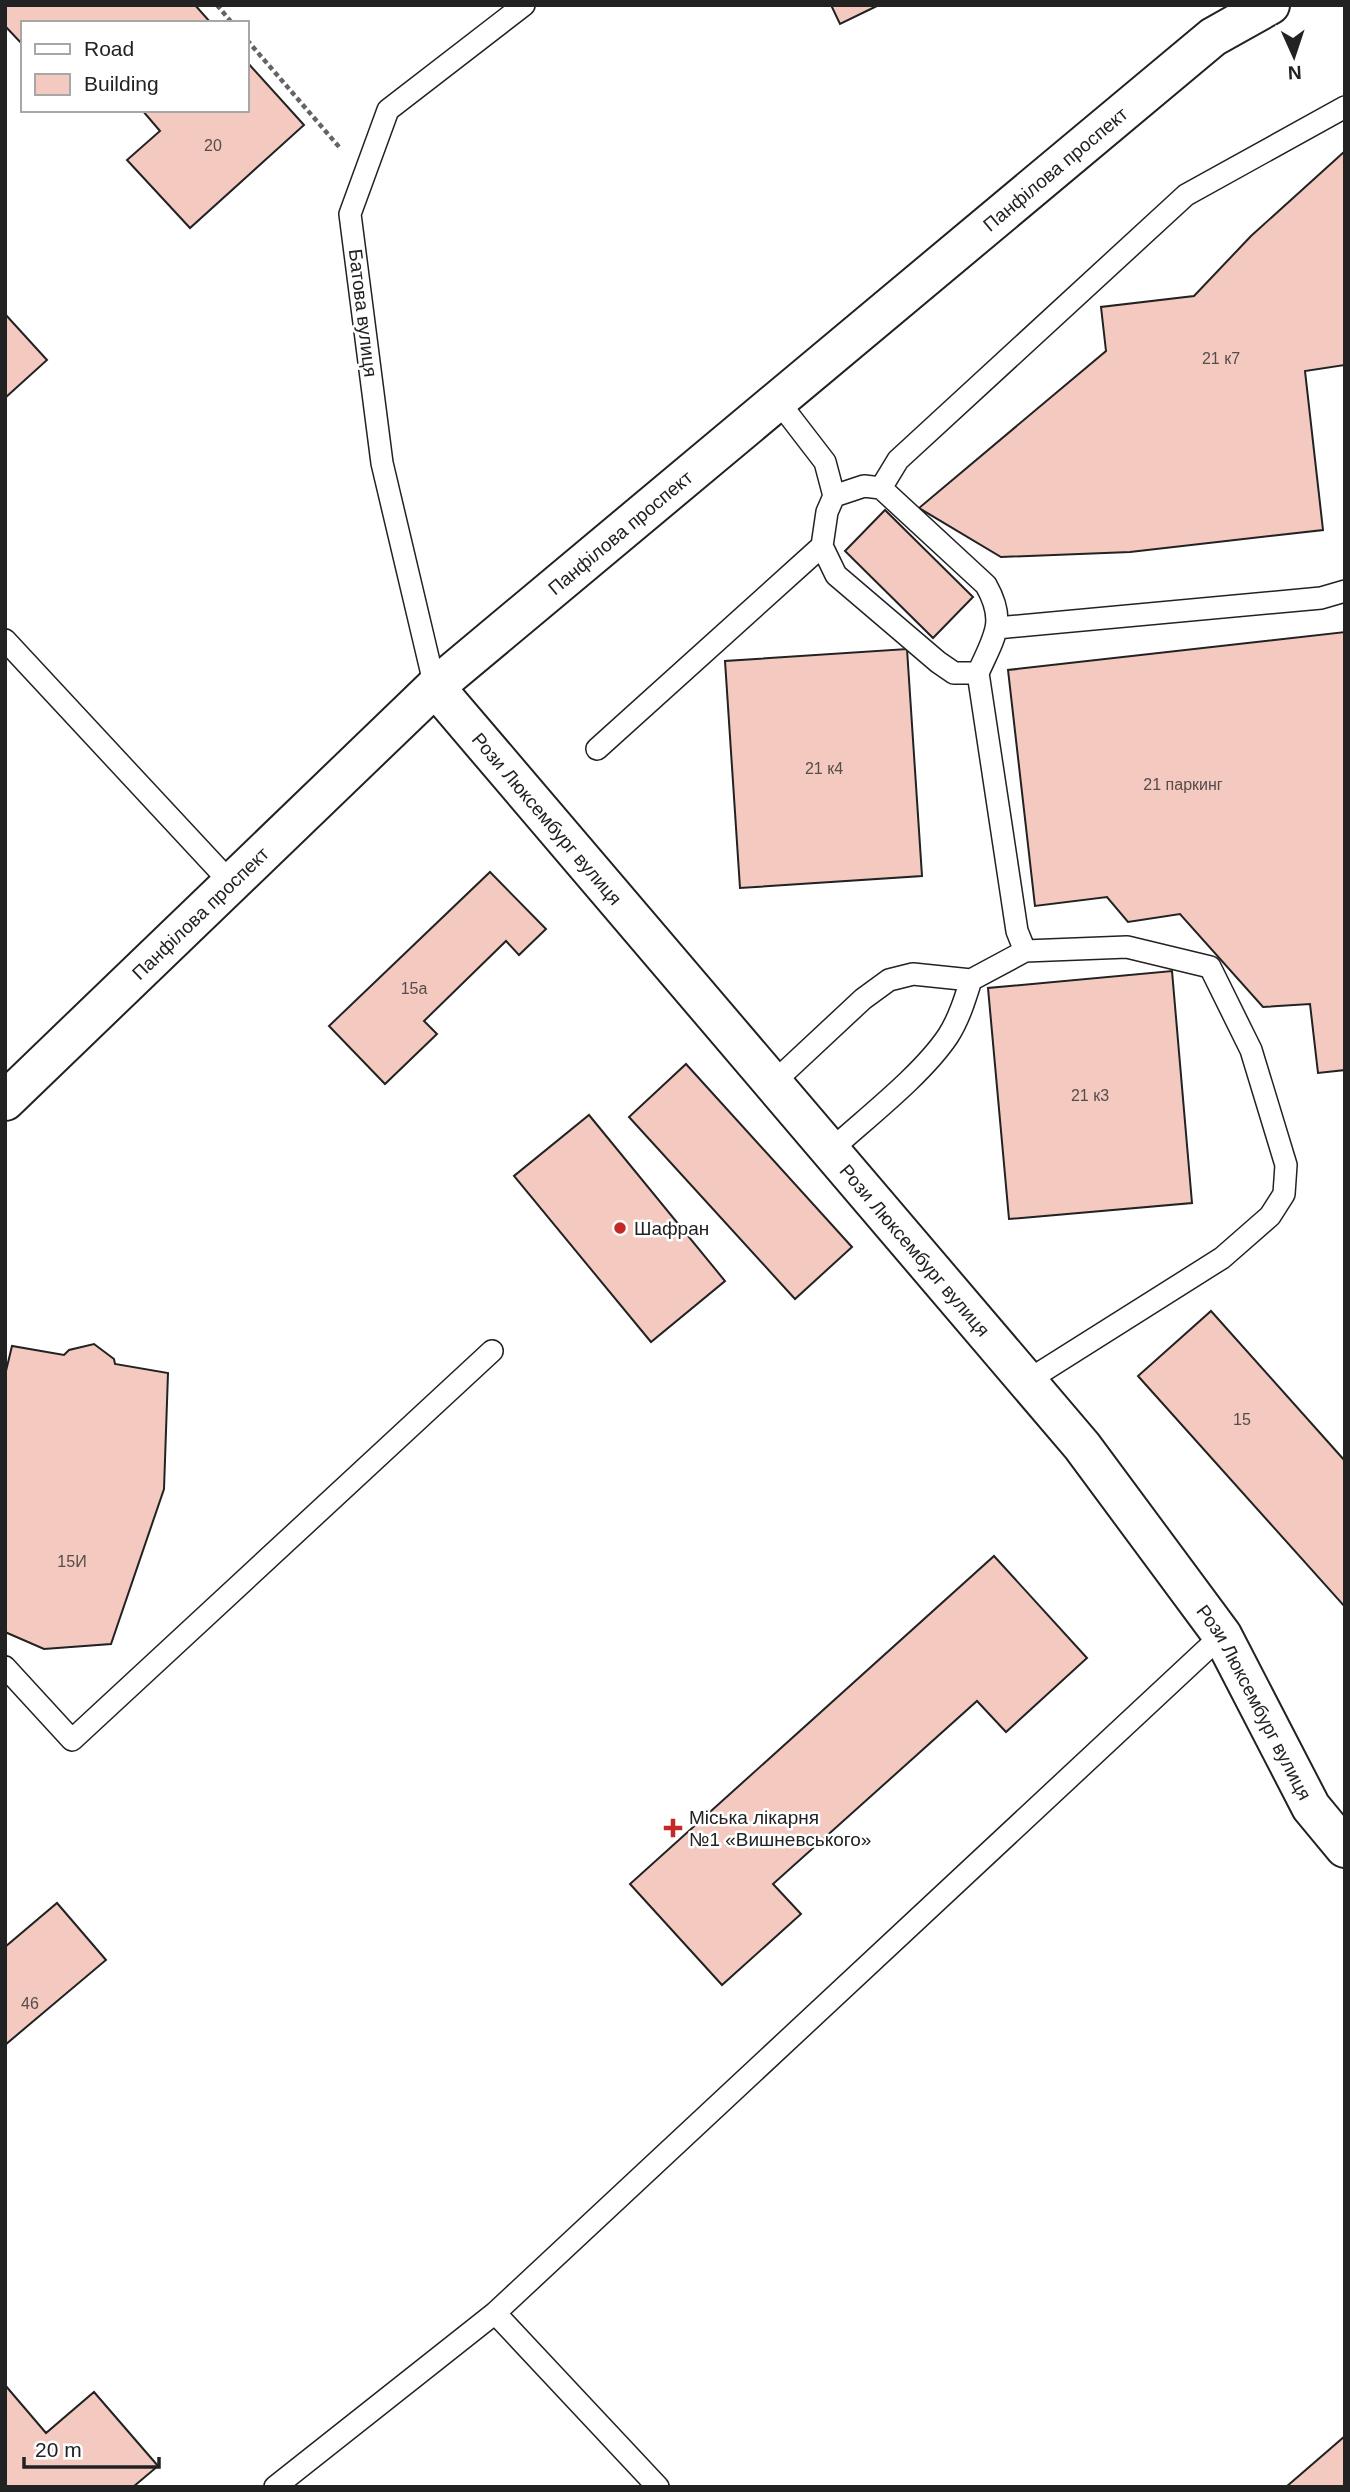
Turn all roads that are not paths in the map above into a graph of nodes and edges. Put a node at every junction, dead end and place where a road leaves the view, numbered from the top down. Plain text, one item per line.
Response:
1 (524, 5) edge
2 (1270, 5) edge
3 (1345, 107) edge
4 (778, 401) junction
5 (881, 488) junction
6 (834, 495) junction
7 (822, 546) junction
8 (1345, 591) edge
9 (997, 628) junction
10 (5, 640) edge
11 (978, 673) junction
12 (435, 687) junction
13 (597, 749) dead end
14 (231, 883) junction
15 (1025, 951) junction
16 (971, 980) junction
17 (773, 1083) junction
18 (5, 1101) edge
19 (830, 1151) junction
20 (492, 1351) dead end
21 (1027, 1381) junction
22 (1222, 1635) junction
23 (5, 1667) edge
24 (1345, 1848) edge
25 (495, 2314) junction
26 (275, 2487) edge
27 (658, 2487) edge

1 - 12 lane, Батова вулиця
2 - 4 main road, Панфілова проспект
3 - 5 lane
4 - 6 lane
4 - 12 main road, Панфілова проспект
5 - 6 lane
5 - 9 lane
6 - 7 lane
7 - 11 lane
7 - 13 lane
8 - 9 lane
9 - 11 lane
10 - 14 lane
11 - 15 lane
12 - 14 main road, Панфілова проспект
12 - 17 main road, Рози Люксембург вулиця
14 - 18 main road, Панфілова проспект
15 - 16 lane
15 - 21 lane
16 - 17 lane
16 - 19 lane
17 - 19 main road, Рози Люксембург вулиця
19 - 21 main road, Рози Люксембург вулиця
20 - 23 lane
21 - 22 main road, Рози Люксембург вулиця
22 - 24 main road, Рози Люксембург вулиця
22 - 25 lane
25 - 26 lane
25 - 27 lane

